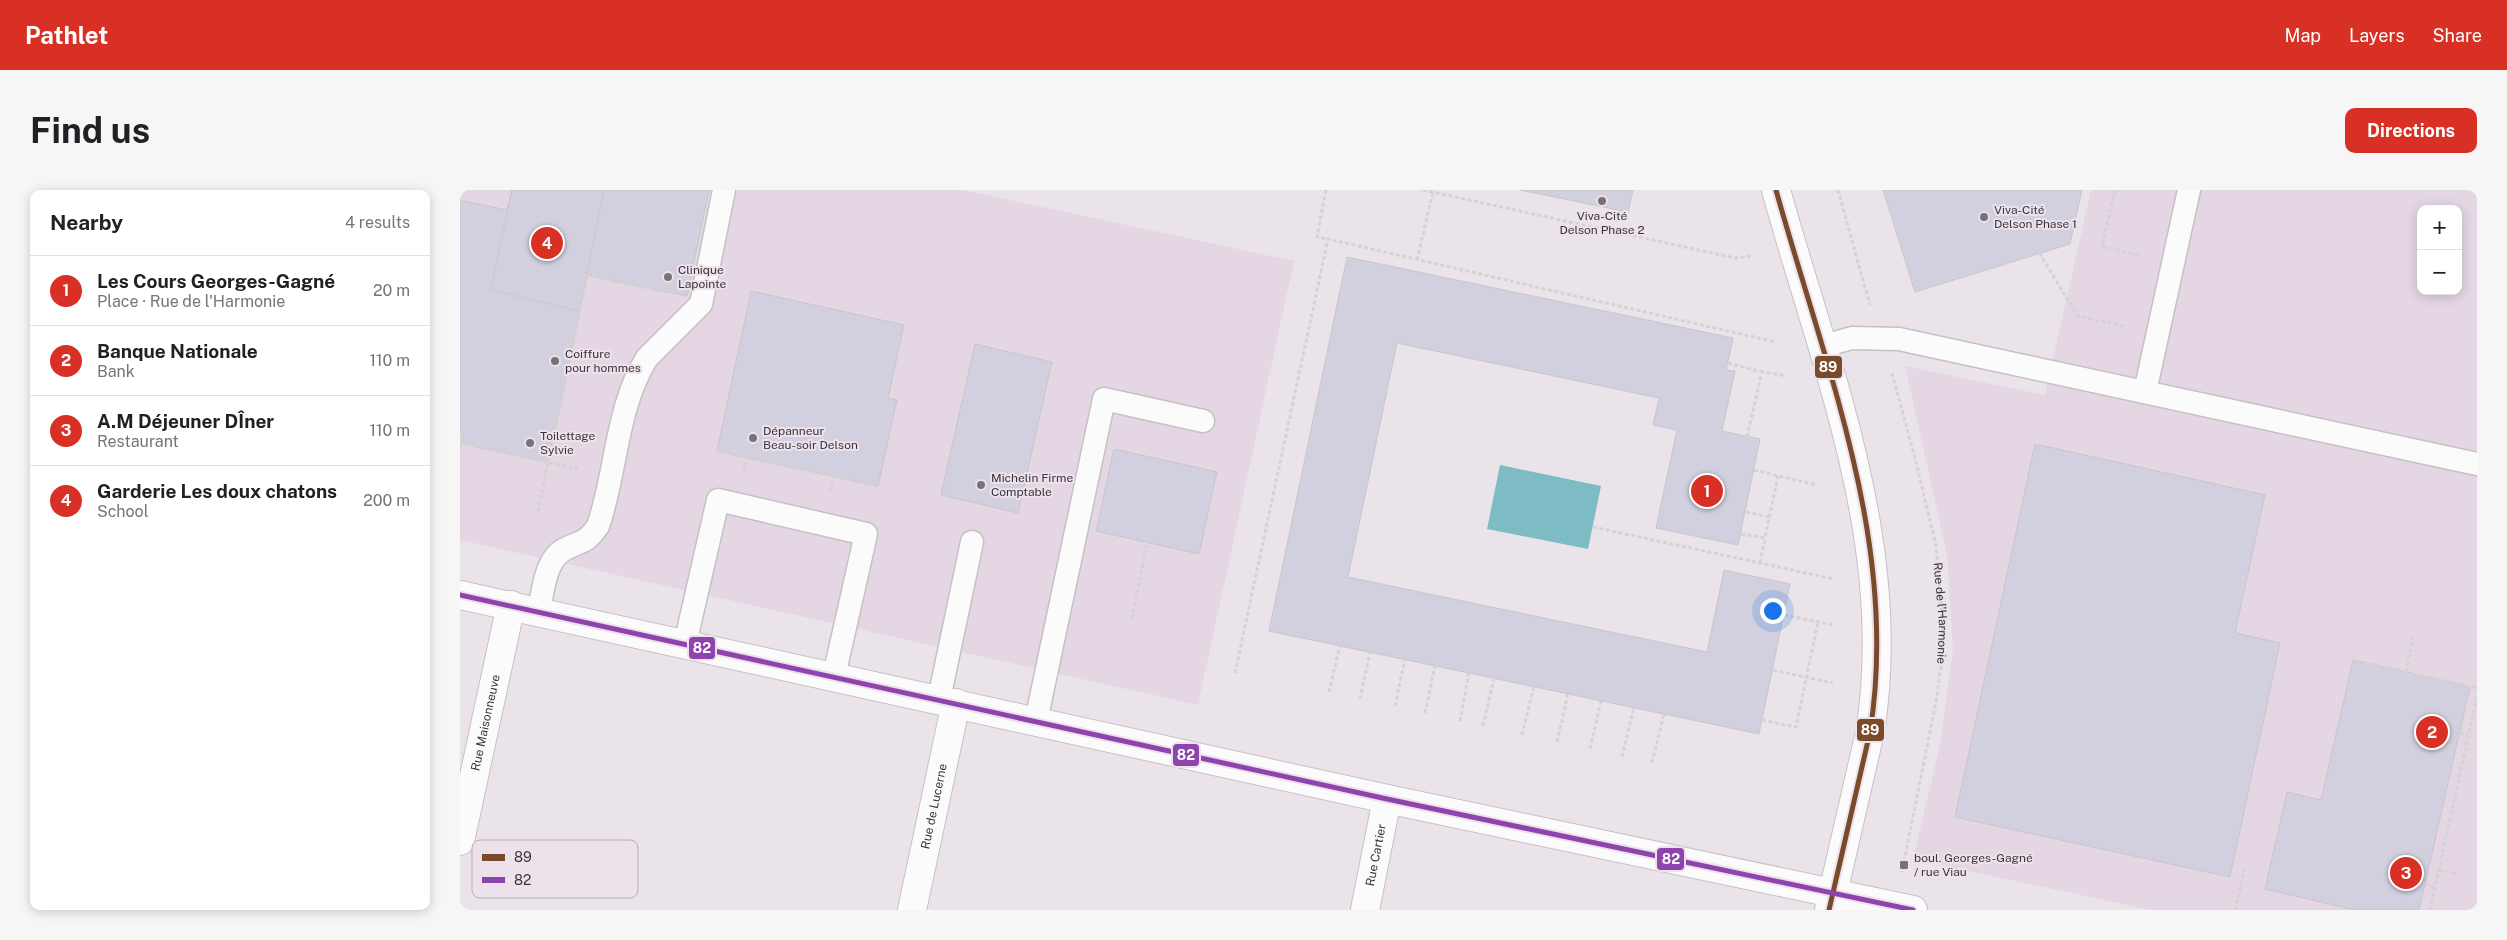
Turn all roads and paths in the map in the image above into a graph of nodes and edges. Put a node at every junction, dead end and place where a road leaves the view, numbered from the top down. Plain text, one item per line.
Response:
1 (724, 190) edge
2 (1326, 190) edge
3 (1423, 190) edge
4 (1776, 190) edge
5 (1838, 190) edge
6 (2115, 190) edge
7 (2189, 190) edge
8 (1433, 192) junction
9 (1328, 239) junction
10 (2039, 253) dead end
11 (1752, 256) dead end
12 (1417, 260) junction
13 (2173, 264) junction
14 (672, 293) dead end
15 (1870, 305) dead end
16 (2132, 327) dead end
17 (1776, 342) dead end
18 (1823, 346) junction
19 (1728, 363) dead end
20 (1888, 365) dead end
21 (1762, 372) junction
22 (1787, 376) dead end
23 (2145, 392) junction
24 (1203, 421) dead end
25 (460, 434) edge
26 (1747, 436) dead end
27 (461, 444) junction
28 (460, 449) edge
29 (717, 451) dead end
30 (548, 462) junction
31 (2477, 464) edge
32 (1754, 470) dead end
33 (1778, 476) junction
34 (1816, 485) dead end
35 (878, 486) dead end
36 (538, 512) dead end
37 (1746, 512) dead end
38 (1769, 517) junction
39 (1593, 528) dead end
40 (1740, 534) dead end
41 (1765, 538) junction
42 (972, 542) dead end
43 (1147, 542) dead end
44 (1760, 563) junction
45 (1834, 579) dead end
46 (460, 595) edge
47 (511, 605) junction
48 (538, 611) junction
49 (1784, 615) dead end
50 (1132, 619) dead end
51 (1818, 622) junction
52 (1834, 625) dead end
53 (2413, 638) dead end
54 (685, 644) junction
55 (1340, 645) dead end
56 (1370, 652) dead end
57 (1404, 659) dead end
58 (2364, 663) dead end
59 (1436, 666) dead end
60 (1772, 670) dead end
61 (2406, 672) junction
62 (1236, 673) dead end
63 (1469, 673) dead end
64 (834, 676) junction
65 (1494, 678) dead end
66 (1807, 678) junction
67 (1833, 683) dead end
68 (1534, 686) dead end
69 (2477, 688) edge
70 (1330, 692) dead end
71 (1568, 694) dead end
72 (2477, 696) edge
73 (1360, 699) dead end
74 (1601, 700) dead end
75 (948, 701) junction
76 (1395, 706) dead end
77 (1634, 707) dead end
78 (1425, 713) dead end
79 (1664, 714) dead end
80 (1762, 720) dead end
81 (1036, 721) junction
82 (1460, 721) dead end
83 (1483, 726) dead end
84 (2460, 733) dead end
85 (1522, 735) dead end
86 (2468, 735) junction
87 (1557, 742) dead end
88 (1590, 749) dead end
89 (1622, 757) dead end
90 (1652, 763) dead end
91 (1387, 799) junction
92 (460, 841) edge
93 (1904, 865) dead end
94 (2245, 868) dead end
95 (2439, 870) junction
96 (2458, 874) dead end
97 (2425, 884) dead end
98 (2435, 888) junction
99 (1831, 901) edge
100 (912, 910) edge
101 (1365, 910) edge
102 (1913, 910) edge
103 (2235, 910) edge
104 (2430, 910) edge

1 - 48 lane
2 - 9 path
3 - 8 path
4 - 18 street
5 - 15 path
6 - 13 path
7 - 13 lane
8 - 11 path
8 - 12 path
9 - 12 path
9 - 62 path
10 - 16 path
12 - 17 path
13 - 23 lane
14 - 30 path
18 - 23 lane
18 - 99 street
19 - 21 path
20 - 93 path, Rue de l'Harmonie
21 - 22 path
21 - 26 path
23 - 31 lane
24 - 81 lane
25 - 27 path
27 - 28 path
27 - 30 path
29 - 35 path
30 - 36 path
32 - 33 path
33 - 34 path
33 - 38 path
37 - 38 path
38 - 41 path
39 - 44 path
40 - 41 path
41 - 44 path
42 - 75 lane
43 - 50 path
44 - 45 path
46 - 47 street
47 - 48 street
47 - 92 street, Rue Maisonneuve
48 - 54 street
49 - 51 path
51 - 52 path
51 - 66 path
53 - 61 path
54 - 64 street
54 - 64 lane
55 - 70 path
56 - 73 path
57 - 76 path
58 - 61 path
59 - 78 path
60 - 66 path
61 - 69 path
63 - 82 path
64 - 75 street
65 - 83 path
66 - 67 path
66 - 80 path
68 - 85 path
71 - 87 path
72 - 86 path
74 - 88 path
75 - 81 street
75 - 100 street, Rue de Lucerne
77 - 89 path
79 - 90 path
81 - 91 street
84 - 86 path
86 - 95 path
91 - 99 street
91 - 101 street, Rue Cartier
94 - 103 path
95 - 96 path
95 - 98 path
97 - 98 path
98 - 104 path
99 - 102 street

